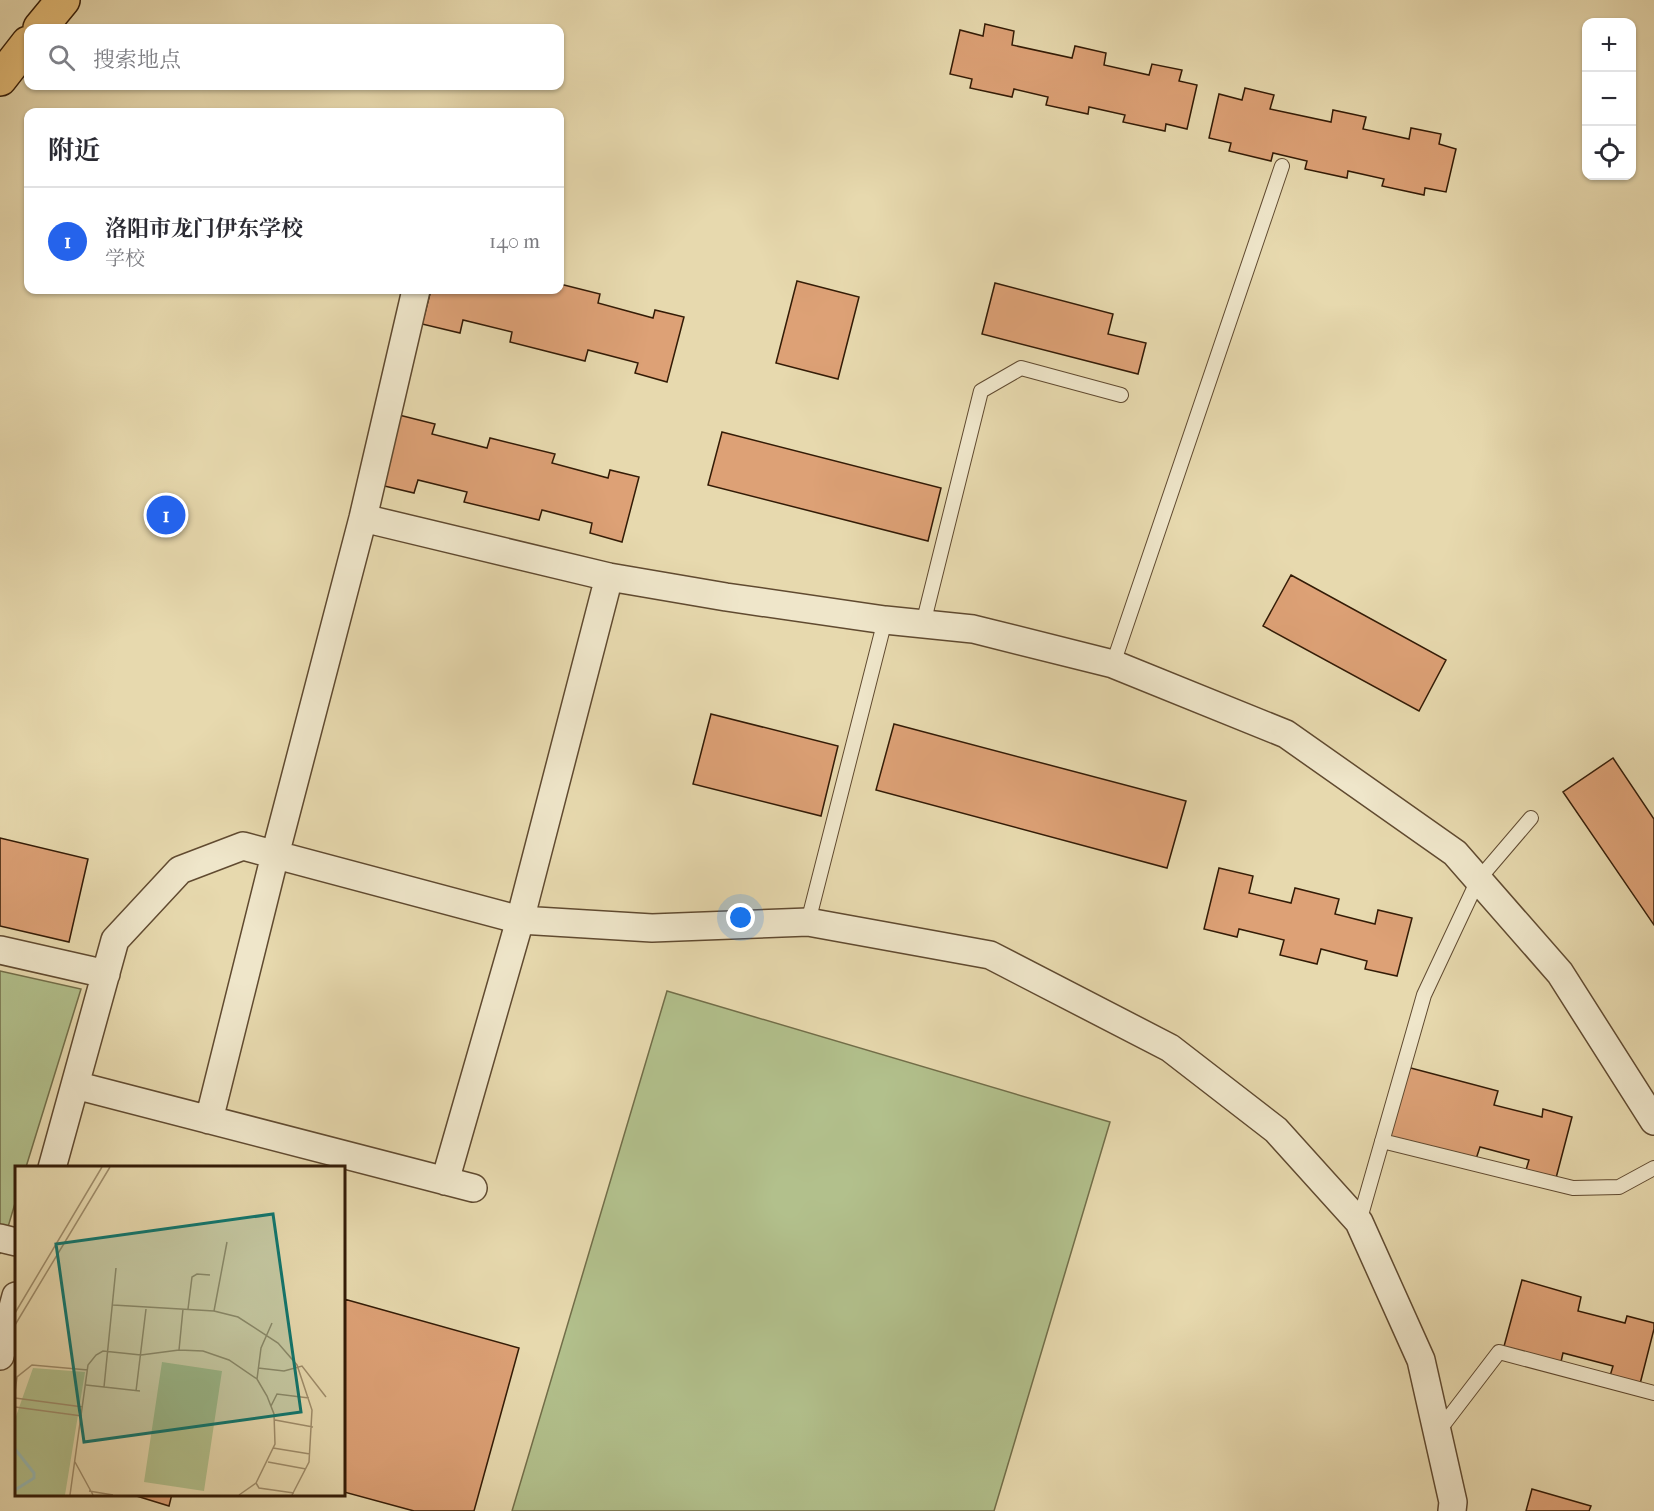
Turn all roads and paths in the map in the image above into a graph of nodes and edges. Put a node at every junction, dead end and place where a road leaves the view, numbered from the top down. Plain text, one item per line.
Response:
1 (63, 0) edge
2 (43, 24) edge
3 (24, 48) edge
4 (0, 79) edge
5 (1282, 166) dead end
6 (415, 294) edge
7 (1121, 395) dead end
8 (363, 518) junction
9 (609, 577) junction
10 (885, 620) junction
11 (923, 624) junction
12 (1113, 664) junction
13 (1531, 818) dead end
14 (275, 855) junction
15 (1478, 880) junction
16 (520, 920) junction
17 (808, 922) junction
18 (0, 950) edge
19 (106, 974) junction
20 (75, 1085) junction
21 (209, 1120) junction
22 (1654, 1121) edge
23 (1382, 1141) junction
24 (52, 1166) edge
25 (1654, 1168) edge
26 (445, 1181) junction
27 (473, 1188) dead end
28 (1359, 1222) junction
29 (0, 1238) edge
30 (15, 1242) edge
31 (10, 1304) edge
32 (0, 1356) edge
33 (1654, 1393) edge
34 (1437, 1433) junction
35 (1452, 1511) edge

1 - 2 main road
3 - 4 main road
5 - 12 lane
6 - 8 street
7 - 11 lane
8 - 9 street
8 - 14 street
9 - 10 street
9 - 16 street
10 - 11 street
10 - 17 lane
11 - 12 street
12 - 15 street
13 - 15 lane
14 - 16 street
14 - 19 street
14 - 21 street
15 - 22 street
15 - 23 lane
16 - 17 street
16 - 26 street
17 - 28 street
18 - 19 street
19 - 20 street
20 - 21 street
20 - 24 street
21 - 26 street
23 - 25 lane
23 - 28 lane
26 - 27 street
28 - 34 street
29 - 30 street
31 - 32 street
33 - 34 lane
34 - 35 street

